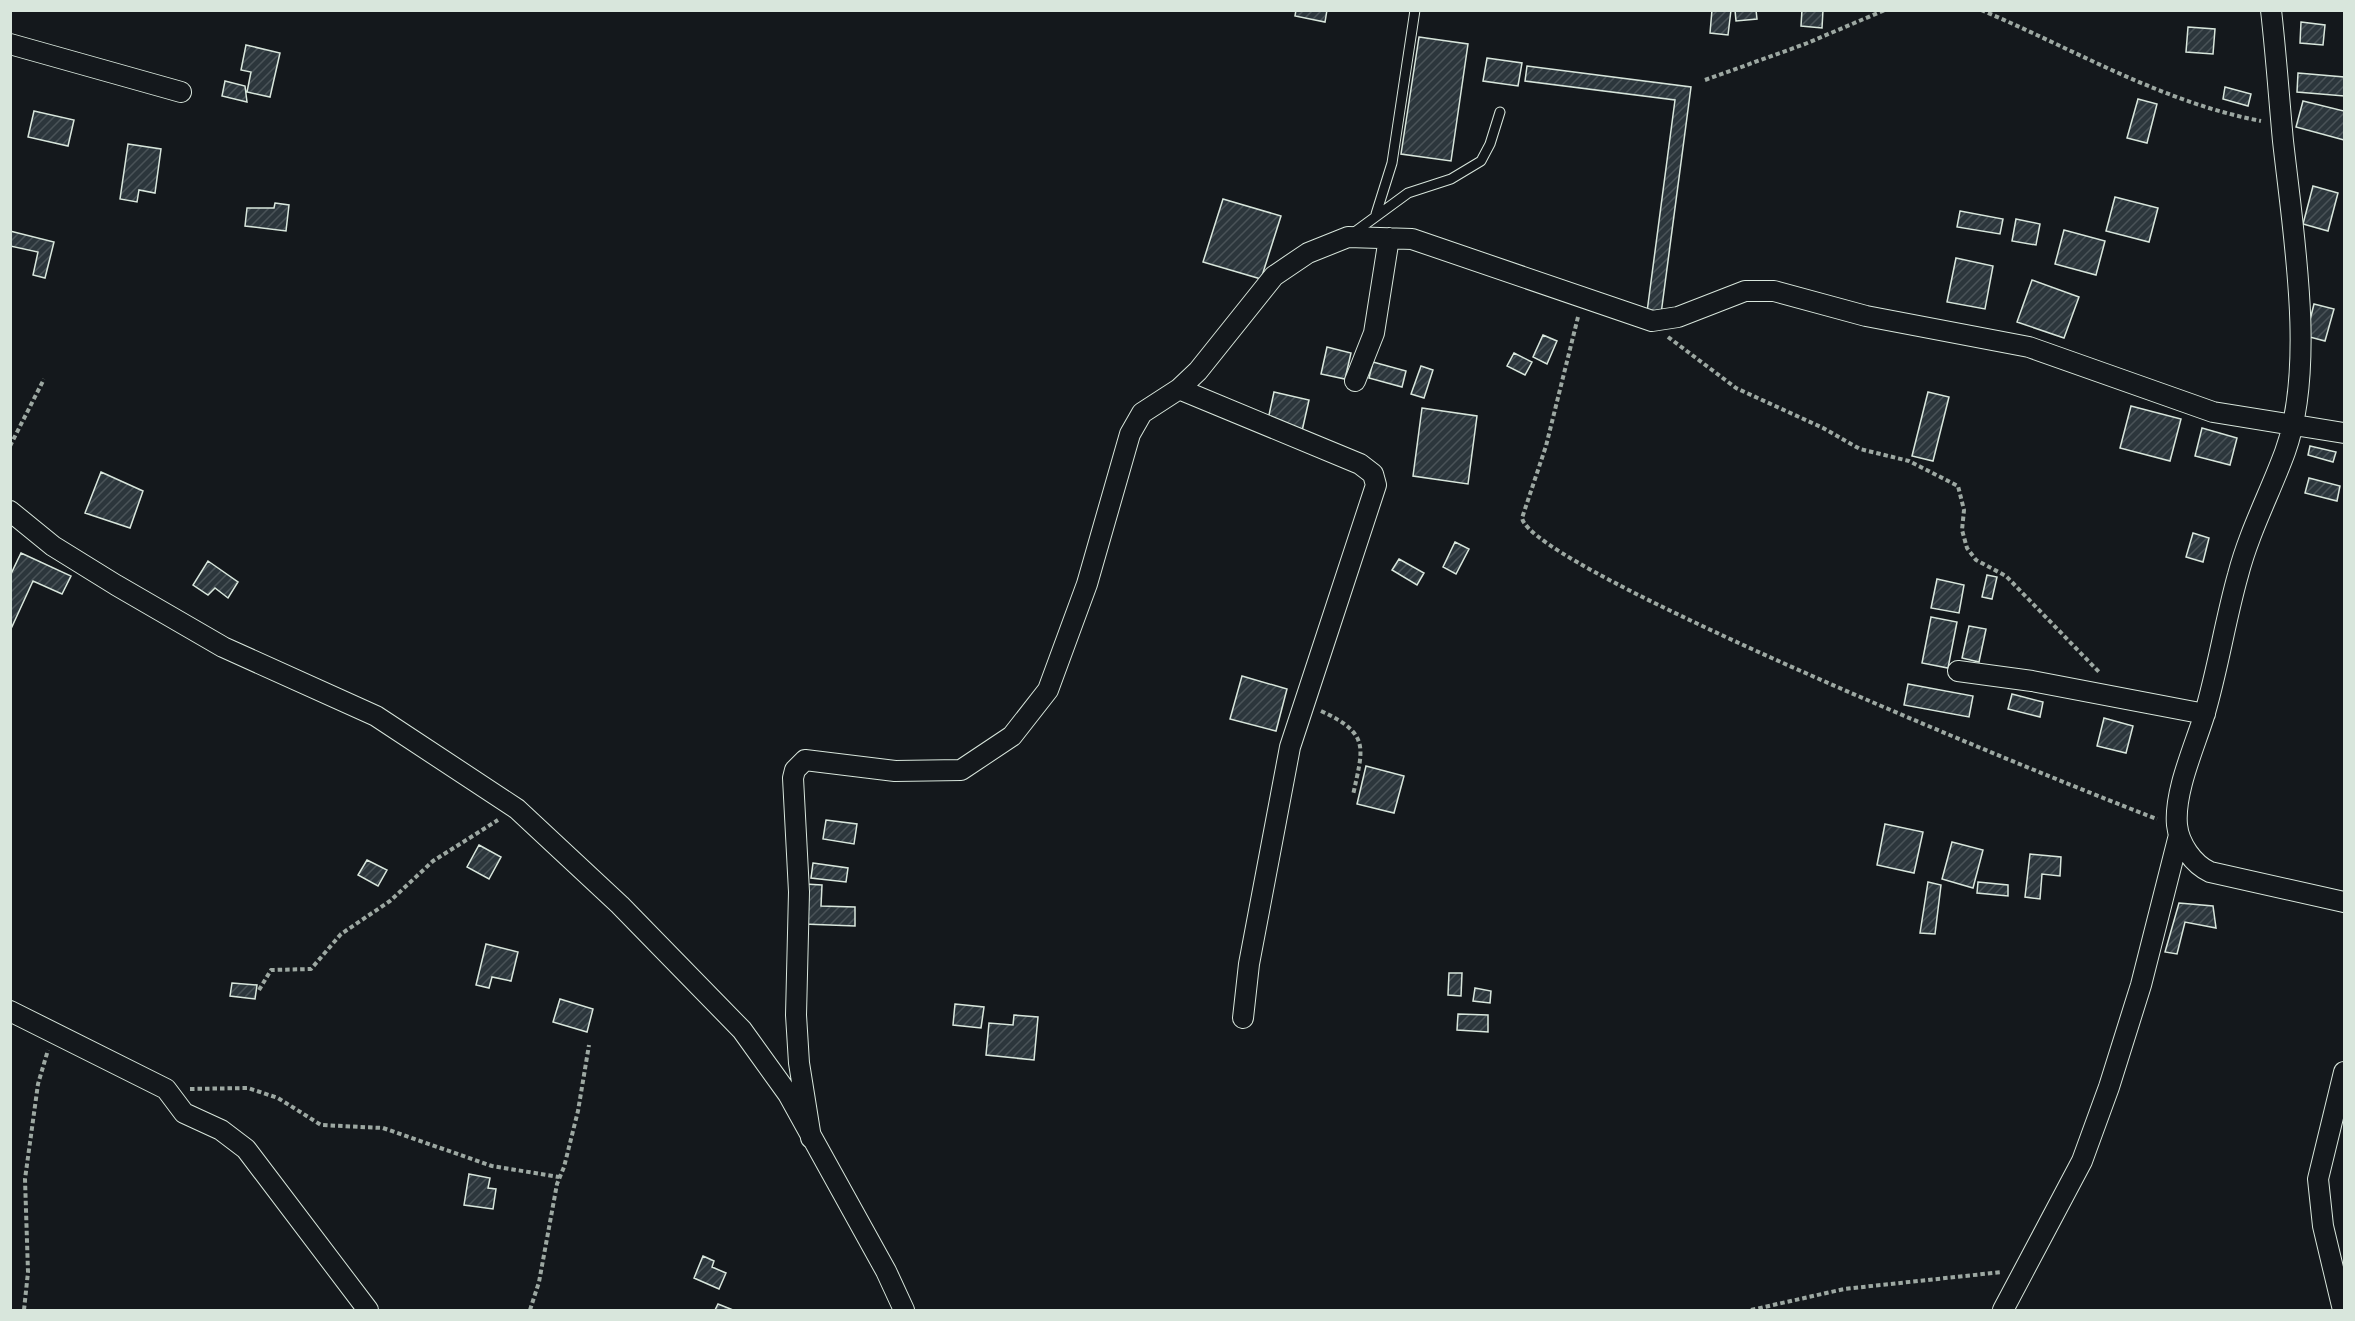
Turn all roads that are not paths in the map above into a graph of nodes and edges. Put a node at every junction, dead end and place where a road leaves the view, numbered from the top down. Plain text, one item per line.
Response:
1 (1415, 10) edge
2 (2271, 10) edge
3 (10, 44) edge
4 (181, 92) dead end
5 (1500, 112) dead end
6 (1376, 214) junction
7 (1348, 237) junction
8 (1389, 238) junction
9 (1355, 381) dead end
10 (1179, 389) junction
11 (2293, 424) junction
12 (2344, 433) edge
13 (10, 511) edge
14 (1958, 671) dead end
15 (2205, 714) junction
16 (2178, 831) junction
17 (2344, 902) edge
18 (10, 1011) edge
19 (1243, 1018) dead end
20 (2344, 1072) edge
21 (812, 1138) junction
22 (368, 1311) edge
23 (904, 1311) edge
24 (2002, 1311) edge
25 (2343, 1311) edge

1 - 6 lane
2 - 11 street
3 - 4 street
5 - 6 lane
6 - 7 lane
7 - 8 street
7 - 10 street
8 - 9 street
8 - 11 street
10 - 19 street
10 - 21 street
11 - 12 street
11 - 15 street
13 - 21 street
14 - 15 street
15 - 16 street
16 - 17 street
16 - 24 street
18 - 22 street
20 - 25 street
21 - 23 street

